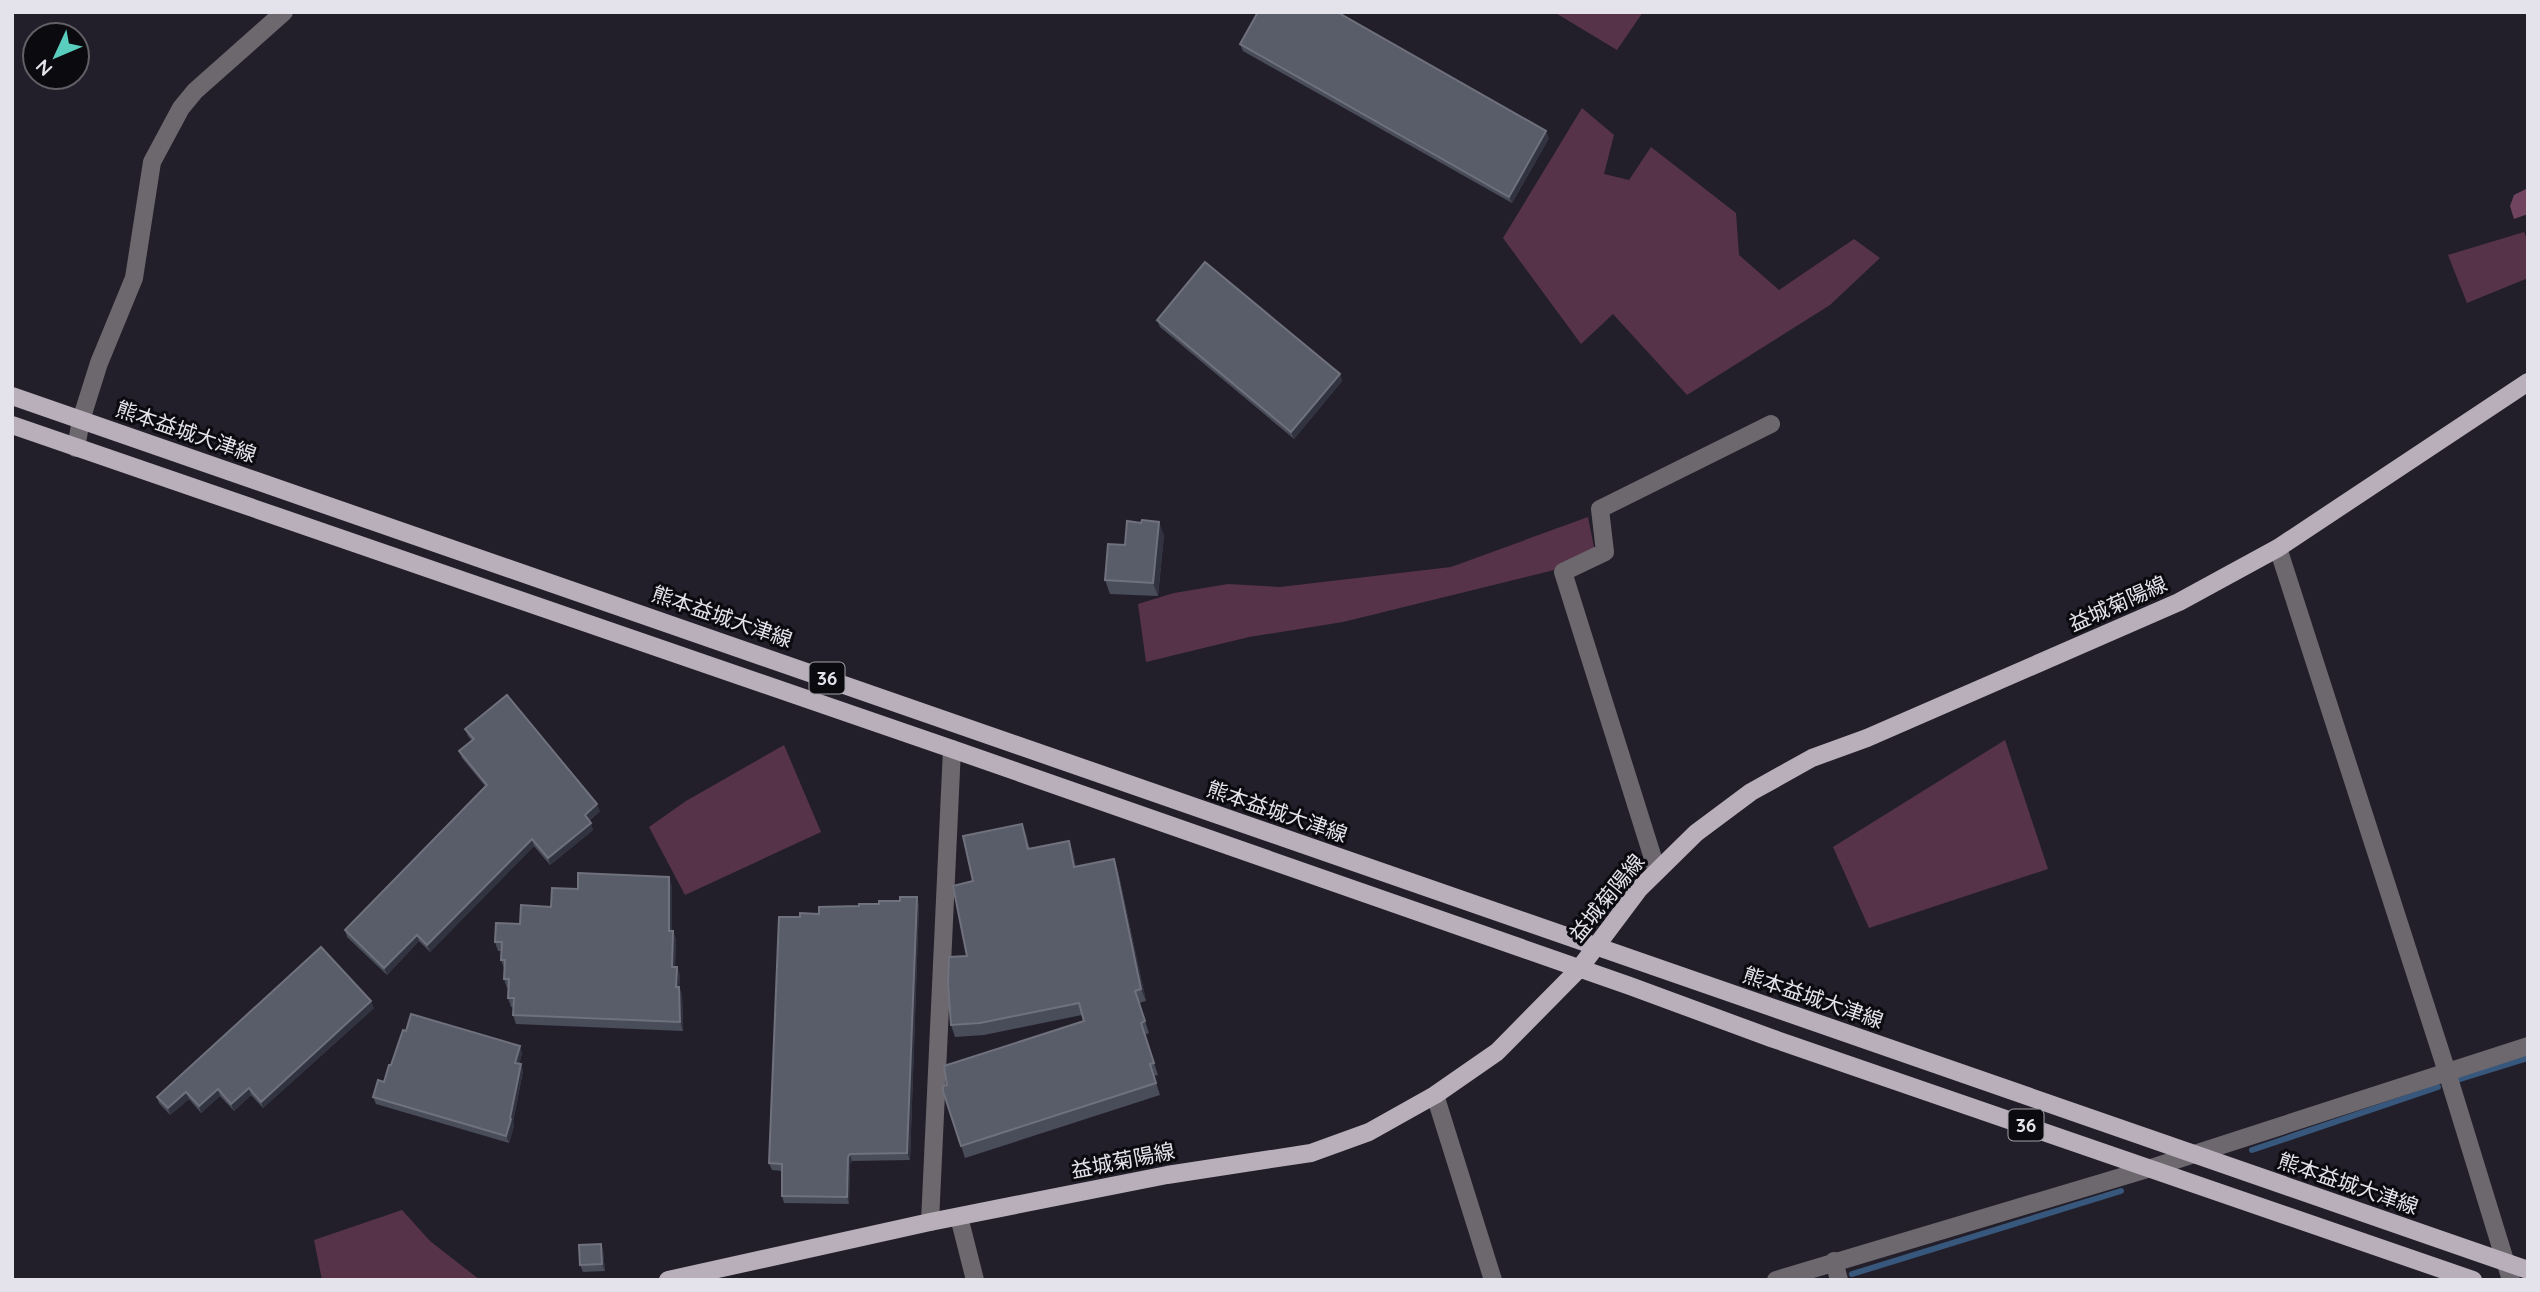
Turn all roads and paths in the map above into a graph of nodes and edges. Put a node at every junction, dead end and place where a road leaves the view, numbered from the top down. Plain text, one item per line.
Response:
1 (285, 12) edge
2 (2528, 382) edge
3 (12, 396) edge
4 (81, 420) junction
5 (1771, 424) dead end
6 (12, 425) edge
7 (76, 448) junction
8 (2278, 548) junction
9 (952, 749) junction
10 (1657, 871) junction
11 (1597, 947) junction
12 (1578, 969) junction
13 (2528, 1046) edge
14 (2447, 1072) junction
15 (1435, 1095) junction
16 (2193, 1154) junction
17 (2151, 1168) junction
18 (959, 1217) junction
19 (930, 1222) junction
20 (1834, 1261) junction
21 (2528, 1270) edge
22 (2508, 1272) edge
23 (668, 1280) edge
24 (975, 1280) edge
25 (1493, 1280) edge
26 (1776, 1280) edge
27 (1839, 1280) edge
28 (2473, 1280) edge

1 - 4 street
2 - 8 main road, 益城菊陽線
3 - 4 main road, 熊本益城大津線 / 36
4 - 7 street
4 - 11 main road, 熊本益城大津線 / 36
5 - 10 street
6 - 7 main road, 36
7 - 9 main road, 36
8 - 10 main road, 益城菊陽線
8 - 14 street
9 - 12 main road, 36
9 - 19 street
10 - 11 main road, 益城菊陽線
11 - 12 main road, 益城菊陽線
11 - 16 main road, 熊本益城大津線 / 36
12 - 15 main road, 益城菊陽線
12 - 17 main road, 36
13 - 14 street
14 - 16 street
14 - 22 street
15 - 18 main road, 益城菊陽線
15 - 25 street
16 - 17 street
16 - 22 main road, 熊本益城大津線 / 36
17 - 20 street
17 - 28 main road, 36
18 - 19 main road, 益城菊陽線
18 - 24 street
19 - 23 main road, 益城菊陽線
20 - 26 street
20 - 27 street
21 - 22 main road, 熊本益城大津線 / 36

